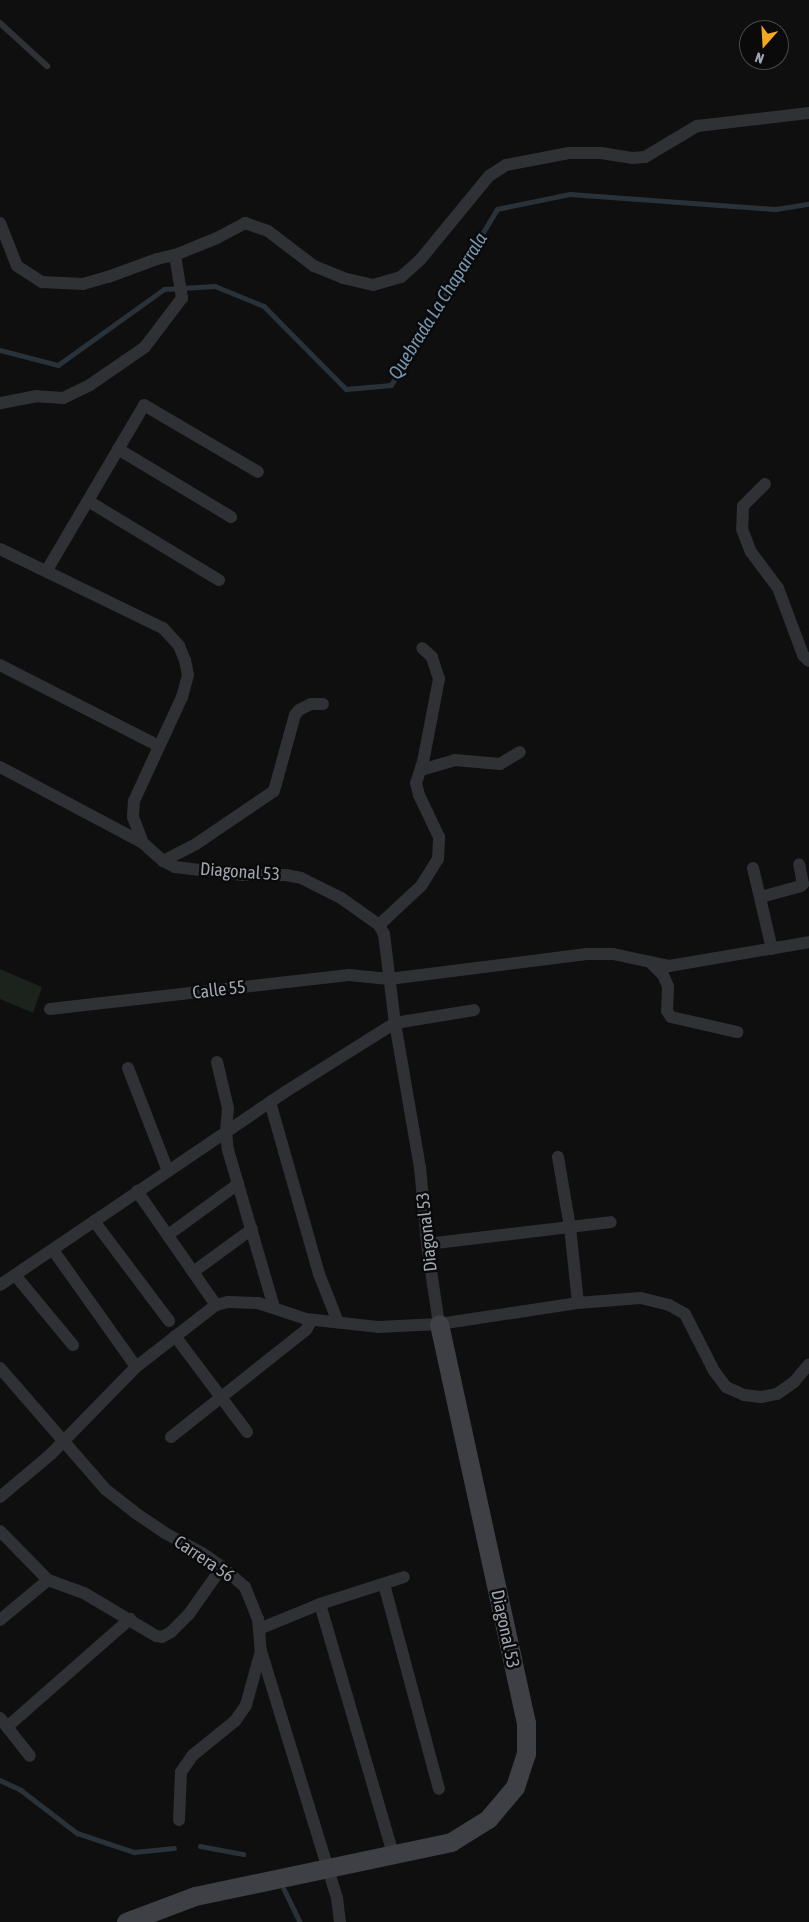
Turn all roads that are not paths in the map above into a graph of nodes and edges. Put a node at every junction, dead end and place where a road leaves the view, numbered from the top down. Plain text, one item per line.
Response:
1 (0, 23) edge
2 (46, 66) dead end
3 (809, 113) edge
4 (0, 223) edge
5 (175, 255) junction
6 (0, 403) edge
7 (118, 449) junction
8 (258, 472) dead end
9 (765, 484) dead end
10 (88, 501) junction
11 (231, 517) dead end
12 (0, 549) edge
13 (48, 570) junction
14 (219, 580) dead end
15 (422, 648) dead end
16 (809, 661) edge
17 (0, 665) edge
18 (323, 704) dead end
19 (159, 746) junction
20 (520, 752) dead end
21 (0, 767) edge
22 (421, 770) junction
23 (143, 843) junction
24 (162, 861) junction
25 (799, 864) dead end
26 (754, 868) dead end
27 (761, 897) junction
28 (379, 925) junction
29 (809, 942) edge
30 (772, 949) junction
31 (652, 964) junction
32 (388, 979) junction
33 (50, 1009) dead end
34 (474, 1010) dead end
35 (395, 1023) junction
36 (737, 1032) dead end
37 (217, 1062) dead end
38 (128, 1068) dead end
39 (270, 1102) junction
40 (226, 1132) junction
41 (558, 1157) dead end
42 (168, 1171) junction
43 (238, 1184) junction
44 (137, 1191) junction
45 (94, 1222) junction
46 (611, 1222) dead end
47 (570, 1227) junction
48 (252, 1229) junction
49 (168, 1235) junction
50 (427, 1244) junction
51 (53, 1250) junction
52 (193, 1272) junction
53 (15, 1275) junction
54 (0, 1285) edge
55 (578, 1303) junction
56 (216, 1305) junction
57 (274, 1307) junction
58 (312, 1320) junction
59 (169, 1321) dead end
60 (338, 1322) junction
61 (438, 1324) junction
62 (175, 1336) junction
63 (73, 1346) dead end
64 (809, 1364) edge
65 (136, 1367) junction
66 (0, 1368) edge
67 (221, 1397) junction
68 (247, 1432) dead end
69 (171, 1437) dead end
70 (63, 1440) junction
71 (0, 1497) edge
72 (0, 1531) edge
73 (222, 1567) junction
74 (404, 1577) dead end
75 (48, 1580) junction
76 (384, 1584) junction
77 (320, 1604) junction
78 (130, 1619) junction
79 (0, 1620) edge
80 (259, 1629) junction
81 (262, 1652) junction
82 (4, 1723) edge
83 (30, 1756) dead end
84 (439, 1789) dead end
85 (179, 1820) dead end
86 (393, 1853) junction
87 (327, 1866) junction
88 (126, 1922) edge
89 (340, 1922) edge

1 - 2 lane
3 - 5 street
4 - 5 street
5 - 6 street
7 - 8 street
7 - 10 street
7 - 11 street
9 - 16 street
10 - 13 street
10 - 14 street
12 - 13 street, Diagonal 53
13 - 19 street, Diagonal 53
15 - 22 street
17 - 19 street
18 - 24 street
19 - 23 street, Diagonal 53
20 - 22 street
21 - 23 street
22 - 28 street
23 - 24 street, Diagonal 53
24 - 28 street, Diagonal 53
25 - 27 street
26 - 27 street
27 - 30 street
28 - 32 street, Diagonal 53
29 - 30 street, Calle 55
30 - 31 street, Calle 55
31 - 32 street, Calle 55
31 - 36 street
32 - 33 street, Calle 55
32 - 35 street, Diagonal 53
34 - 35 street
35 - 39 street
35 - 50 street, Diagonal 53
37 - 40 street
38 - 42 street
39 - 40 street
39 - 60 street
40 - 42 street
40 - 43 street
41 - 47 street
42 - 44 street
43 - 48 street
43 - 49 street
44 - 45 street
44 - 49 street
45 - 51 street
45 - 59 street
46 - 47 street
47 - 50 street
47 - 55 street
48 - 52 street
48 - 57 street
49 - 52 street
50 - 61 street, Diagonal 53
51 - 53 street
51 - 65 street
52 - 56 street
53 - 54 street
53 - 63 street
55 - 61 street
55 - 64 street
56 - 57 street
56 - 62 street
57 - 58 street
58 - 60 street
58 - 67 street
60 - 61 street
61 - 86 street, Diagonal 53
62 - 65 street
62 - 67 street
65 - 70 street
66 - 70 street, Carrera 56
67 - 68 street
67 - 69 street
70 - 71 street
70 - 73 street, Carrera 56
72 - 75 street
73 - 78 street
73 - 80 street, Carrera 56
74 - 76 street
75 - 78 street
75 - 79 street
76 - 77 street
76 - 84 street
77 - 80 street
77 - 86 street
78 - 82 street
80 - 81 street, Carrera 56
81 - 85 street
81 - 87 street, Carrera 56
82 - 83 street
86 - 87 street, Diagonal 53
87 - 88 street, Diagonal 53
87 - 89 street, Carrera 56

